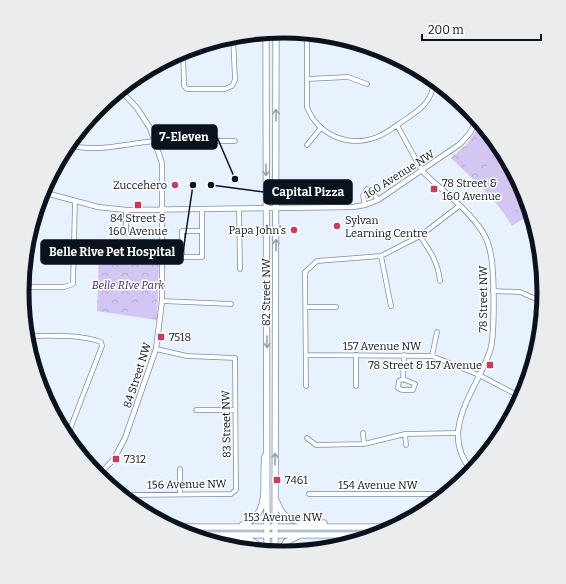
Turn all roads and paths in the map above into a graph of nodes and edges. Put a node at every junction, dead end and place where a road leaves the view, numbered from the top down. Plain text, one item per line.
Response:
1 (276, 38) edge
2 (266, 39) edge
3 (307, 39) edge
4 (233, 43) edge
5 (183, 58) edge
6 (307, 79) junction
7 (367, 84) dead end
8 (432, 86) edge
9 (124, 94) edge
10 (397, 125) junction
11 (474, 125) edge
12 (320, 129) junction
13 (155, 141) junction
14 (235, 141) dead end
15 (307, 144) dead end
16 (75, 146) edge
17 (422, 171) junction
18 (49, 194) edge
19 (378, 200) junction
20 (75, 201) junction
21 (365, 205) junction
22 (459, 206) junction
23 (276, 207) junction
24 (266, 208) junction
25 (202, 209) junction
26 (239, 209) junction
27 (126, 210) junction
28 (162, 210) junction
29 (202, 231) junction
30 (126, 232) dead end
31 (420, 236) junction
32 (381, 256) junction
33 (240, 269) dead end
34 (440, 281) dead end
35 (29, 287) edge
36 (493, 291) junction
37 (537, 299) edge
38 (162, 301) junction
39 (231, 304) dead end
40 (391, 306) dead end
41 (306, 307) junction
42 (336, 307) dead end
43 (437, 332) dead end
44 (33, 336) edge
45 (156, 348) junction
46 (306, 355) junction
47 (356, 355) junction
48 (404, 355) junction
49 (432, 356) junction
50 (479, 375) junction
51 (404, 379) dead end
52 (306, 386) dead end
53 (356, 386) dead end
54 (516, 394) edge
55 (196, 410) dead end
56 (234, 410) junction
57 (70, 430) edge
58 (458, 432) junction
59 (363, 433) dead end
60 (405, 434) junction
61 (307, 438) dead end
62 (267, 442) junction
63 (364, 444) junction
64 (406, 445) dead end
65 (469, 465) edge
66 (180, 469) dead end
67 (102, 471) edge
68 (236, 490) joint
69 (128, 494) edge
70 (180, 494) junction
71 (309, 494) dead end
72 (438, 494) edge
73 (275, 498) junction
74 (358, 526) junction
75 (186, 527) edge
76 (232, 527) junction
77 (268, 527) junction
78 (275, 527) junction
79 (381, 527) edge
80 (268, 534) junction
81 (275, 534) junction
82 (310, 534) junction
83 (208, 535) edge
84 (358, 535) edge
85 (219, 538) edge
86 (257, 544) edge
87 (268, 545) edge
88 (275, 546) edge
89 (284, 546) edge

23 -> 1 main road, 82 Street NW
2 -> 24 main road, 82 Street NW
3 - 6 street
4 - 5 street
6 - 7 street
6 - 12 street
8 - 10 street
9 - 13 street, 84 Street NW
10 - 12 street
10 - 17 street, 78 Street NW
11 - 17 street, 160 Avenue NW
12 - 15 street
13 - 14 street
13 - 16 street
13 - 28 street, 84 Street NW
17 - 19 street, 160 Avenue NW
17 - 22 street, 78 Street NW
18 - 20 street, 160 Avenue NW
19 - 21 street, 160 Avenue NW
19 - 21 street
20 - 27 street, 160 Avenue NW
20 - 35 street
21 - 23 street, 160 Avenue NW
22 - 31 street
22 - 36 street, 78 Street NW
23 - 24 street, 160 Avenue NW
73 -> 23 main road, 82 Street NW
24 - 26 street, 160 Avenue NW
24 -> 62 main road, 82 Street NW
25 - 26 street, 160 Avenue NW
25 - 28 street, 160 Avenue NW
25 - 29 street
26 - 33 street
27 - 28 street, 160 Avenue NW
27 - 30 street
28 - 38 street, 84 Street NW
29 - 29 street
31 - 32 street
31 - 34 street
32 - 40 street
32 - 41 street
36 - 37 street
36 - 50 street, 78 Street NW
38 - 39 street
38 - 45 street, 84 Street NW
41 - 42 street
41 - 46 street
43 - 49 street
44 - 57 street
45 - 56 street, 83 Street NW
45 - 67 street, 84 Street NW
46 - 47 street, 157 Avenue NW
46 - 52 street
47 - 48 street, 157 Avenue NW
47 - 53 street
48 - 49 street, 157 Avenue NW
48 - 51 street
49 - 50 street, 157 Avenue NW
50 - 54 street, 157 Avenue NW
50 - 58 street, 78 Street NW
55 - 56 street
56 - 68 street, 83 Street NW
58 - 60 street
58 - 65 street, 78 Street NW
59 - 63 street
60 - 63 street
60 - 64 street
61 - 63 street
62 - 76 main road
62 - 77 main road, 82 Street NW
66 - 70 street
68 - 70 street, 156 Avenue NW
69 - 70 street, 156 Avenue NW
71 - 72 street, 154 Avenue NW
73 - 74 main road
73 - 78 main road, 82 Street NW
74 - 78 main road, 153 Avenue NW
74 - 79 main road, 153 Avenue NW
75 - 76 main road, 153 Avenue NW
76 - 77 main road, 153 Avenue NW
77 - 78 main road, 153 Avenue NW
77 - 80 main road, 82 Street NW
78 - 81 main road, 82 Street NW
80 - 81 main road, 153 Avenue NW
80 - 83 main road, 153 Avenue NW
80 - 87 main road, 82 Street NW
81 - 82 main road, 153 Avenue NW
81 - 88 main road, 82 Street NW
82 - 84 main road, 153 Avenue NW
82 - 89 main road
85 - 86 main road

